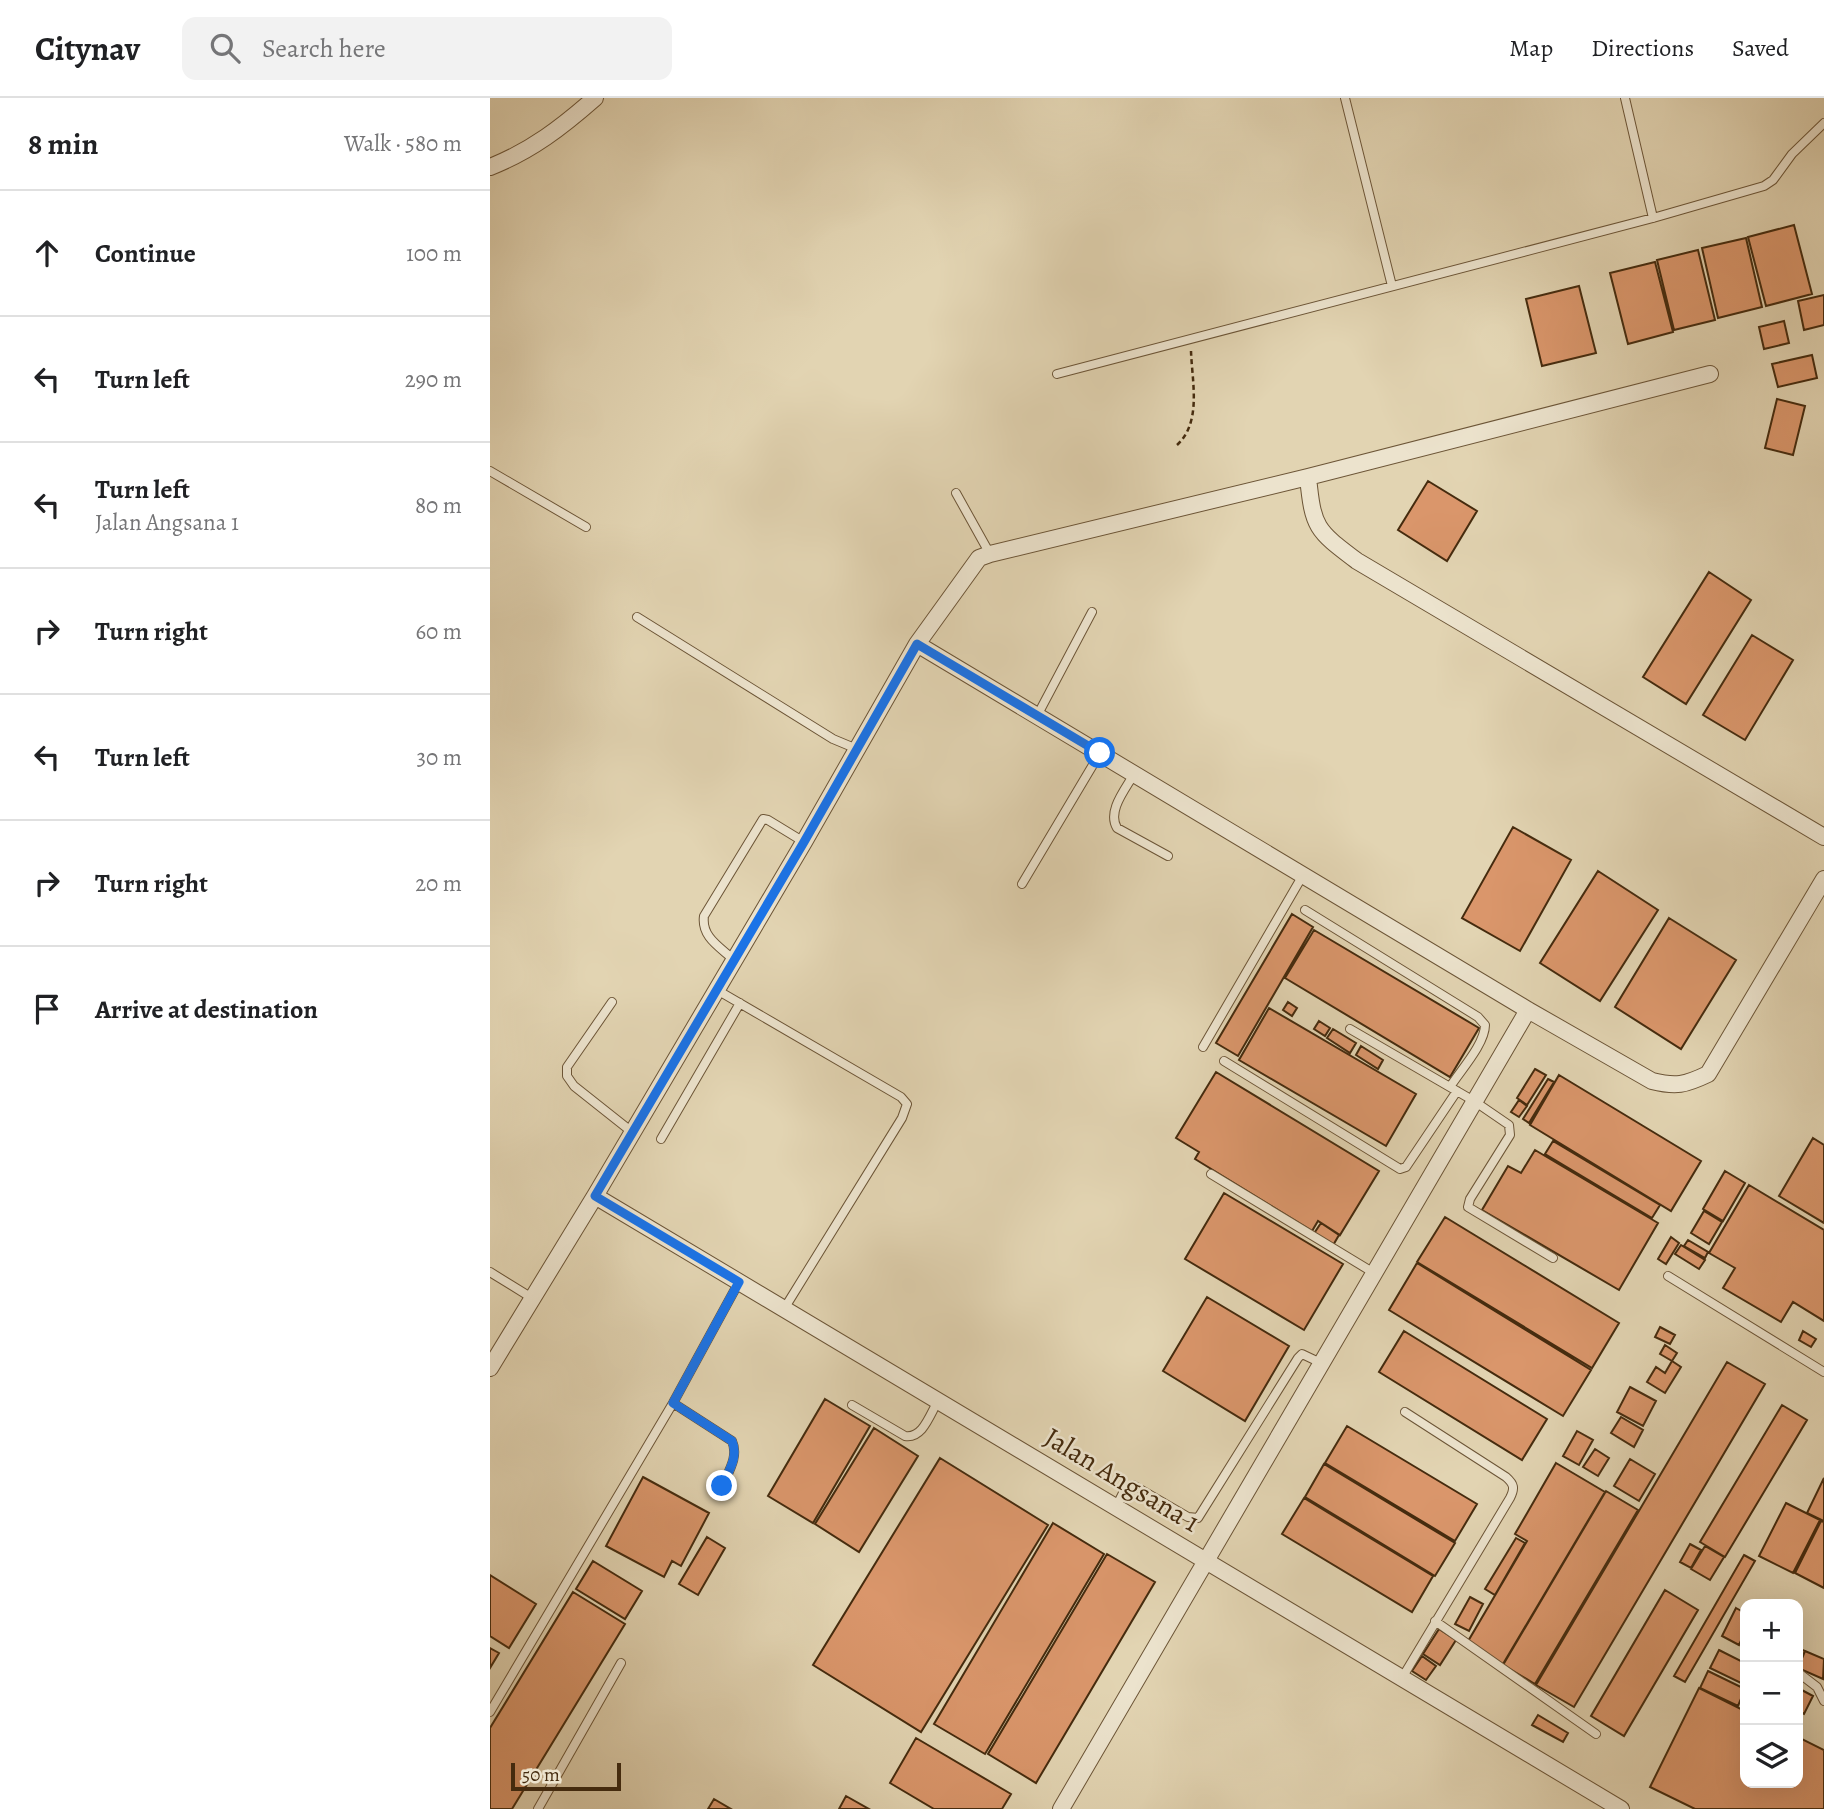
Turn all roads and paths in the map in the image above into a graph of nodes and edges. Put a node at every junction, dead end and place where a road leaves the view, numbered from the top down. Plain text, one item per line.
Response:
1 (595, 98) edge
2 (1345, 98) edge
3 (1625, 98) edge
4 (1824, 123) edge
5 (490, 167) edge
6 (1653, 218) junction
7 (1392, 286) junction
8 (1190, 341) junction
9 (1057, 374) dead end
10 (1710, 374) dead end
11 (1177, 445) dead end
12 (490, 471) edge
13 (1308, 477) junction
14 (956, 494) dead end
15 (586, 527) dead end
16 (990, 554) junction
17 (1092, 612) dead end
18 (637, 617) dead end
19 (917, 644) junction
20 (1037, 716) junction
21 (857, 749) junction
22 (1100, 753) junction
23 (1134, 774) junction
24 (1824, 837) edge
25 (804, 842) junction
26 (1168, 856) dead end
27 (1303, 875) junction
28 (1824, 879) edge
29 (1022, 884) dead end
30 (1304, 910) dead end
31 (734, 960) junction
32 (717, 990) junction
33 (612, 1002) dead end
34 (740, 1003) junction
35 (1528, 1010) junction
36 (1350, 1029) dead end
37 (1203, 1047) dead end
38 (1224, 1061) dead end
39 (1453, 1089) junction
40 (1474, 1101) junction
41 (632, 1132) junction
42 (661, 1139) dead end
43 (1211, 1174) dead end
44 (595, 1196) junction
45 (1553, 1258) dead end
46 (490, 1272) edge
47 (1374, 1273) junction
48 (1668, 1276) dead end
49 (739, 1282) junction
50 (532, 1298) junction
51 (783, 1309) junction
52 (1321, 1363) junction
53 (490, 1368) edge
54 (1824, 1372) edge
55 (938, 1401) junction
56 (673, 1403) junction
57 (852, 1405) dead end
58 (1405, 1412) dead end
59 (722, 1486) dead end
60 (1116, 1507) junction
61 (1206, 1561) junction
62 (1435, 1622) junction
63 (621, 1663) dead end
64 (1803, 1676) edge
65 (1402, 1678) junction
66 (1824, 1701) edge
67 (490, 1712) edge
68 (1596, 1734) dead end
69 (538, 1809) edge
70 (1061, 1809) edge
71 (1622, 1809) edge

1 - 5 street
2 - 7 lane
3 - 6 lane
4 - 6 lane
6 - 7 lane
7 - 8 lane
8 - 9 lane
8 - 11 path
10 - 13 street
12 - 15 lane
13 - 16 street
13 - 24 street
14 - 16 lane
16 - 19 street
17 - 20 lane
18 - 21 lane
19 - 20 street
19 - 21 street
20 - 22 street
21 - 25 street
22 - 23 street
22 - 29 lane
23 - 26 lane
23 - 27 street
25 - 31 street
25 - 31 lane
27 - 35 street
27 - 37 lane
28 - 35 street
30 - 39 lane
31 - 32 street
32 - 34 lane
32 - 41 street
33 - 41 lane
34 - 42 lane
34 - 51 lane
35 - 40 street
36 - 39 lane
38 - 39 lane
39 - 40 lane
40 - 45 lane
40 - 47 street
41 - 44 street
43 - 47 lane
44 - 49 street, Jalan Angsana 1
44 - 50 street
46 - 50 lane
47 - 52 street
48 - 54 lane
49 - 51 street, Jalan Angsana 1
49 - 56 lane
50 - 53 street
51 - 55 street, Jalan Angsana 1
52 - 60 lane
52 - 61 street
55 - 57 lane
55 - 60 street, Jalan Angsana 1
56 - 59 lane
56 - 67 lane
58 - 62 lane
60 - 61 street, Jalan Angsana 1
61 - 65 street, Jalan Angsana 1
61 - 70 street
62 - 65 lane
62 - 68 lane
63 - 69 lane
64 - 66 lane
65 - 71 street, Jalan Angsana 1

